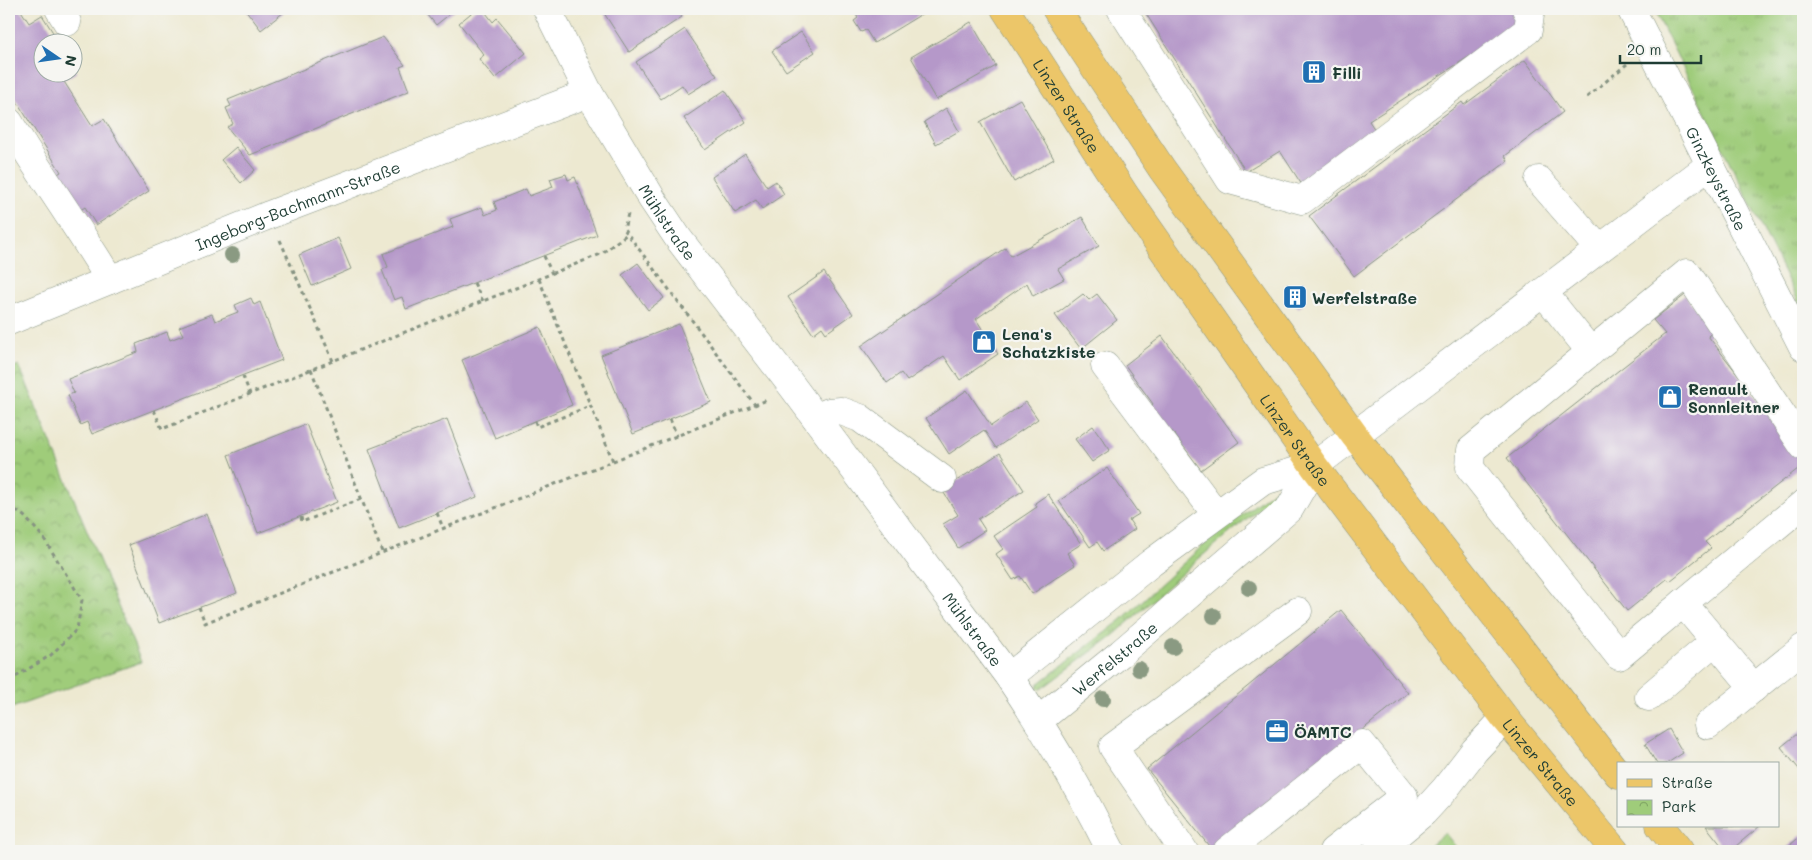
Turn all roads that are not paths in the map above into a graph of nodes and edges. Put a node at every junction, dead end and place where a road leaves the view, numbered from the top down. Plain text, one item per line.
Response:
1 (547, 9) edge
2 (1005, 9) edge
3 (1056, 9) edge
4 (1121, 9) edge
5 (1526, 9) edge
6 (1631, 9) edge
7 (589, 93) junction
8 (9, 122) edge
9 (1710, 166) junction
10 (1539, 180) dead end
11 (1599, 249) junction
12 (110, 280) junction
13 (1542, 292) junction
14 (9, 321) edge
15 (1803, 347) edge
16 (1591, 352) junction
17 (1106, 366) dead end
18 (816, 418) junction
19 (1355, 436) junction
20 (1803, 446) edge
21 (1314, 466) junction
22 (942, 479) dead end
23 (1803, 504) edge
24 (1216, 514) junction
25 (1683, 603) junction
26 (1298, 611) dead end
27 (1715, 641) junction
28 (1803, 648) edge
29 (1009, 677) junction
30 (1754, 688) junction
31 (1649, 697) dead end
32 (1505, 718) junction
33 (1038, 721) junction
34 (1708, 726) dead end
35 (1617, 773) edge
36 (1662, 828) edge
37 (1111, 851) edge
38 (1184, 851) edge
39 (1227, 851) edge
40 (1334, 851) edge
41 (1377, 851) edge
42 (1615, 851) edge
43 (1680, 851) edge

1 - 7 street, Mühlstraße
2 - 21 main road, Linzer Straße
3 - 19 main road
4 - 5 street
6 - 9 street, Ginzkeystraße
7 - 12 street, Ingeborg-Bachmann-Straße
7 - 18 street, Mühlstraße
8 - 12 street
9 - 11 street, Werfelstraße
9 - 15 street, Ginzkeystraße
10 - 11 street
11 - 13 street, Werfelstraße
12 - 14 street, Ingeborg-Bachmann-Straße
13 - 16 street
13 - 19 street, Werfelstraße
16 - 20 street
16 - 25 street
17 - 24 street
18 - 22 street
18 - 29 street, Mühlstraße
19 - 21 street, Werfelstraße
19 - 35 main road
21 - 24 street, Werfelstraße
21 - 32 main road, Linzer Straße
21 - 33 street, Werfelstraße
23 - 25 street
24 - 29 street, Werfelstraße
25 - 27 street
26 - 38 street
27 - 30 street
27 - 31 street
28 - 30 street
29 - 33 street, Mühlstraße
30 - 34 street
32 - 41 street
32 - 42 main road, Linzer Straße
33 - 37 street, Mühlstraße
36 - 43 main road
39 - 40 street

